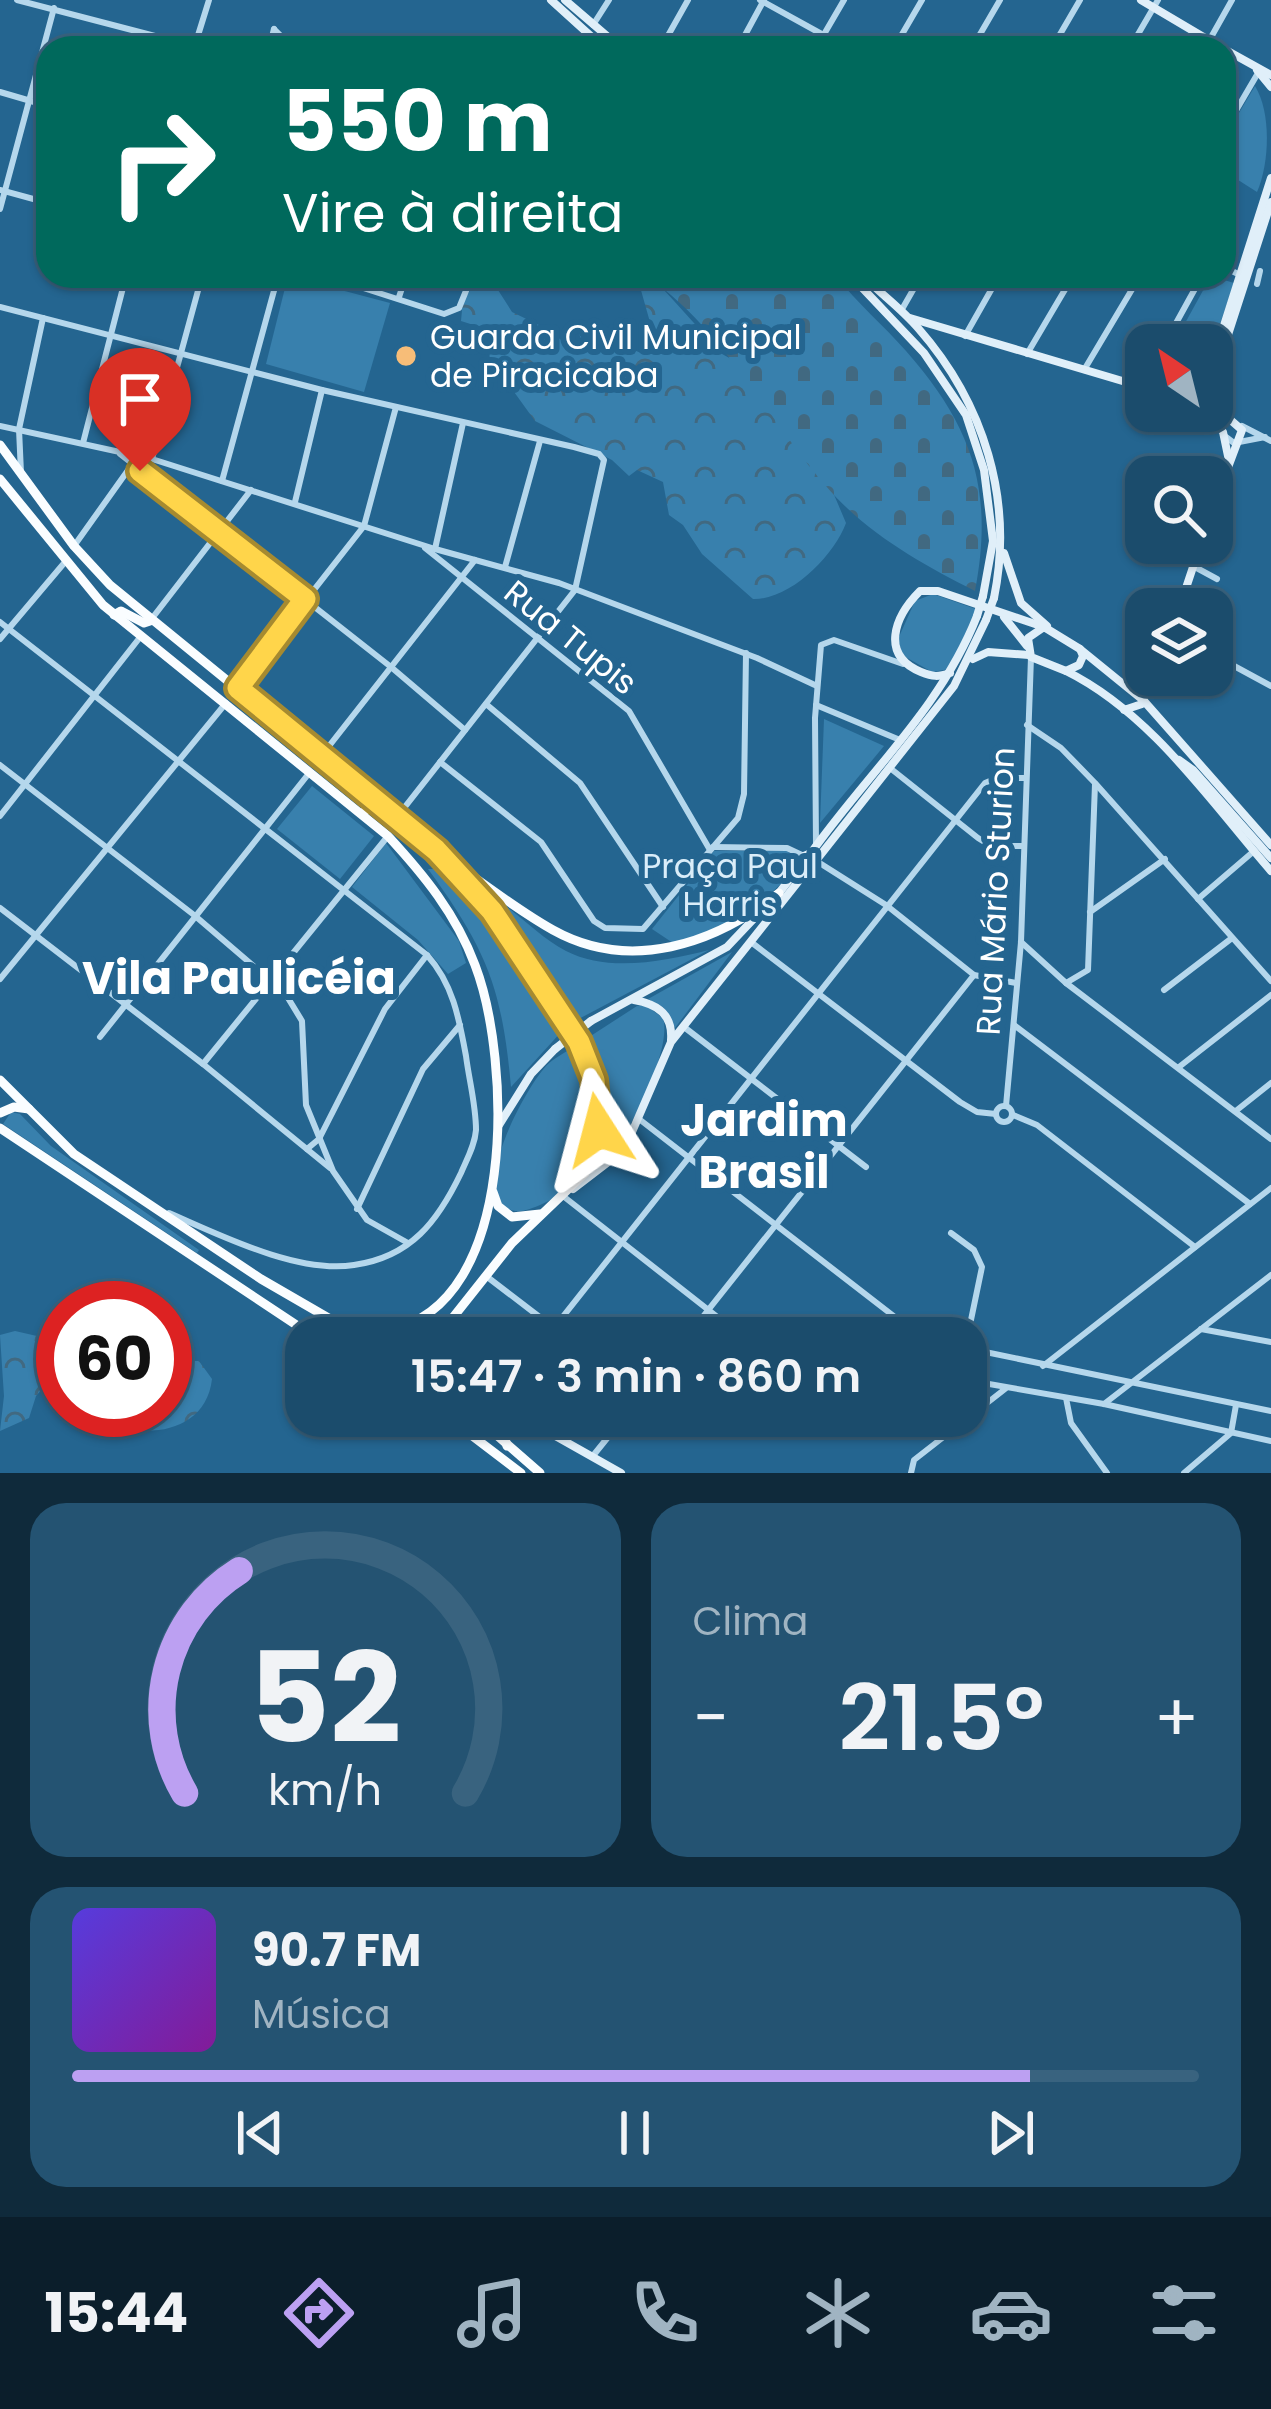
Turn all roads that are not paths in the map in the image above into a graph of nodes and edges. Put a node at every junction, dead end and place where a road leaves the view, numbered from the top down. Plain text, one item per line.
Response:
1 (17, 0) edge
2 (209, 0) edge
3 (551, 0) edge
4 (565, 0) edge
5 (609, 0) edge
6 (688, 0) edge
7 (844, 0) edge
8 (922, 0) edge
9 (1000, 0) edge
10 (1080, 0) edge
11 (1141, 0) edge
12 (1232, 0) edge
13 (763, 1) edge
14 (1155, 4) edge
15 (54, 8) junction
16 (593, 25) junction
17 (824, 35) joint
18 (46, 36) edge
19 (157, 36) edge
20 (200, 36) edge
21 (591, 36) edge
22 (606, 36) edge
23 (668, 36) edge
24 (744, 36) edge
25 (901, 36) edge
26 (979, 36) edge
27 (1059, 36) edge
28 (1137, 36) edge
29 (1197, 36) edge
30 (1212, 36) edge
31 (1236, 57) edge
32 (1258, 70) junction
33 (36, 72) edge
34 (1271, 75) edge
35 (1271, 87) edge
36 (0, 92) edge
37 (28, 100) junction
38 (36, 102) edge
39 (1236, 109) edge
40 (1271, 178) edge
41 (2, 190) edge
42 (36, 200) edge
43 (1271, 202) edge
44 (0, 209) edge
45 (1260, 271) dead end
46 (1236, 276) edge
47 (1246, 283) junction
48 (124, 288) edge
49 (199, 288) edge
50 (274, 288) edge
51 (373, 288) edge
52 (402, 288) edge
53 (467, 288) edge
54 (863, 288) edge
55 (876, 288) edge
56 (916, 288) edge
57 (991, 288) edge
58 (1066, 288) edge
59 (1132, 288) edge
60 (1195, 288) edge
61 (399, 297) junction
62 (0, 307) edge
63 (905, 314) junction
64 (43, 318) junction
65 (1176, 324) edge
66 (1229, 324) edge
67 (1233, 324) edge
68 (110, 335) junction
69 (960, 335) junction
70 (928, 350) junction
71 (181, 352) junction
72 (1027, 354) junction
73 (1084, 370) junction
74 (250, 372) junction
75 (1125, 380) edge
76 (322, 390) junction
77 (396, 407) junction
78 (1233, 421) edge
79 (463, 423) junction
80 (1238, 424) junction
81 (0, 426) edge
82 (19, 430) junction
83 (1222, 432) edge
84 (1226, 437) junction
85 (1268, 439) edge
86 (1240, 440) junction
87 (540, 441) junction
88 (83, 443) junction
89 (0, 445) edge
90 (117, 452) junction
91 (1227, 456) edge
92 (1232, 456) edge
93 (152, 459) junction
94 (136, 468) junction
95 (21, 473) junction
96 (0, 479) edge
97 (222, 482) junction
98 (250, 490) junction
99 (295, 502) junction
100 (364, 526) junction
101 (218, 533) junction
102 (418, 542) junction
103 (74, 546) junction
104 (1003, 546) junction
105 (435, 549) junction
106 (475, 560) junction
107 (65, 562) junction
108 (1193, 566) joint
109 (505, 567) junction
110 (1217, 579) dead end
111 (461, 580) junction
112 (1186, 588) edge
113 (575, 590) junction
114 (305, 599) junction
115 (114, 615) junction
116 (1003, 616) junction
117 (982, 618) junction
118 (150, 621) junction
119 (0, 622) edge
120 (1046, 627) junction
121 (9, 628) junction
122 (141, 636) junction
123 (0, 639) edge
124 (173, 640) junction
125 (536, 640) junction
126 (1080, 649) junction
127 (160, 651) junction
128 (746, 653) junction
129 (1029, 653) junction
130 (1041, 662) junction
131 (903, 664) junction
132 (968, 664) junction
133 (1233, 665) edge
134 (392, 667) junction
135 (1066, 670) junction
136 (952, 672) junction
137 (931, 676) junction
138 (1030, 678) junction
139 (1125, 683) edge
140 (817, 686) junction
141 (1271, 686) edge
142 (238, 688) junction
143 (940, 690) junction
144 (95, 695) junction
145 (1139, 696) edge
146 (1146, 696) edge
147 (1144, 701) junction
148 (226, 704) junction
149 (486, 704) junction
150 (816, 705) junction
151 (1124, 710) junction
152 (1027, 725) junction
153 (465, 730) junction
154 (900, 740) junction
155 (1168, 752) junction
156 (322, 755) junction
157 (177, 760) junction
158 (440, 762) junction
159 (0, 765) edge
160 (890, 768) junction
161 (310, 771) junction
162 (1024, 778) junction
163 (1095, 783) junction
164 (25, 784) junction
165 (362, 813) junction
166 (0, 816) edge
167 (397, 817) junction
168 (956, 820) junction
169 (264, 827) junction
170 (388, 836) junction
171 (418, 839) junction
172 (1271, 845) edge
173 (1022, 846) junction
174 (106, 848) junction
175 (711, 849) junction
176 (436, 850) junction
177 (1254, 851) junction
178 (811, 858) junction
179 (1271, 858) edge
180 (1165, 859) junction
181 (1271, 871) edge
182 (344, 890) junction
183 (779, 893) junction
184 (1198, 899) junction
185 (886, 905) junction
186 (0, 908) edge
187 (664, 908) junction
188 (1090, 912) junction
189 (194, 915) junction
190 (35, 936) junction
191 (1232, 938) junction
192 (751, 942) junction
193 (1021, 942) junction
194 (427, 955) junction
195 (974, 975) junction
196 (271, 978) junction
197 (0, 979) edge
198 (1271, 981) edge
199 (1016, 983) junction
200 (1066, 983) junction
201 (1164, 990) dead end
202 (817, 992) junction
203 (1271, 995) edge
204 (631, 999) junction
205 (122, 1004) junction
206 (1014, 1024) junction
207 (460, 1025) junction
208 (683, 1026) junction
209 (100, 1037) dead end
210 (671, 1042) junction
211 (906, 1060) junction
212 (203, 1064) junction
213 (1179, 1067) junction
214 (750, 1077) junction
215 (0, 1080) edge
216 (1271, 1083) edge
217 (1006, 1106) junction
218 (28, 1109) junction
219 (1237, 1110) junction
220 (0, 1113) edge
221 (996, 1114) junction
222 (1013, 1115) junction
223 (639, 1119) junction
224 (0, 1128) edge
225 (496, 1129) junction
226 (319, 1139) junction
227 (1271, 1139) edge
228 (838, 1146) junction
229 (306, 1149) junction
230 (688, 1156) junction
231 (866, 1167) dead end
232 (333, 1171) junction
233 (491, 1186) junction
234 (1271, 1188) edge
235 (565, 1195) junction
236 (149, 1204) junction
237 (1250, 1204) junction
238 (357, 1209) junction
239 (539, 1214) junction
240 (777, 1223) junction
241 (951, 1233) dead end
242 (621, 1241) junction
243 (408, 1243) junction
244 (1195, 1247) junction
245 (1271, 1275) edge
246 (486, 1276) junction
247 (709, 1310) junction
248 (285, 1317) edge
249 (326, 1317) edge
250 (425, 1317) edge
251 (454, 1317) edge
252 (540, 1317) edge
253 (562, 1317) edge
254 (703, 1317) edge
255 (718, 1317) edge
256 (896, 1317) edge
257 (972, 1317) edge
258 (1201, 1329) junction
259 (1271, 1342) edge
260 (987, 1355) edge
261 (1042, 1366) junction
262 (987, 1384) edge
263 (1129, 1384) junction
264 (1006, 1388) junction
265 (1066, 1398) junction
266 (1105, 1404) junction
267 (1236, 1405) junction
268 (1271, 1411) edge
269 (1231, 1433) junction
270 (474, 1437) edge
271 (497, 1437) edge
272 (505, 1437) edge
273 (557, 1437) edge
274 (608, 1437) edge
275 (1271, 1441) edge
276 (507, 1446) junction
277 (592, 1457) junction
278 (521, 1473) edge
279 (540, 1473) edge
280 (621, 1473) edge
281 (910, 1473) edge
282 (1107, 1473) edge
283 (1184, 1473) edge

1 - 15 street
2 - 20 street
3 - 21 main road
4 - 16 main road
5 - 16 street
6 - 23 street
7 - 17 street
8 - 25 street
9 - 26 street
10 - 27 street
11 - 14 main road
12 - 30 street
13 - 17 street
13 - 24 street
14 - 28 street
14 - 29 main road
15 - 18 street
15 - 19 street
16 - 22 main road
31 - 32 main road
32 - 34 main road
32 - 35 main road
32 - 39 street
33 - 37 street
36 - 37 street
37 - 38 street
37 - 41 street
40 - 47 main road
41 - 42 street
41 - 44 street
43 - 47 main road
45 - 47 street
46 - 47 street
47 - 66 main road
47 - 67 main road
48 - 68 street
49 - 71 street
50 - 74 street
51 - 61 street
52 - 61 street
53 - 61 street
54 - 70 main road
55 - 63 main road
56 - 63 street
57 - 69 street
58 - 72 street
59 - 73 street
60 - 65 street
62 - 64 street
63 - 69 main road
63 - 70 main road
64 - 68 street
64 - 82 street
68 - 71 street
68 - 88 street
69 - 70 main road
69 - 72 main road
70 - 104 main road
70 - 117 main road, bridge
71 - 74 street
71 - 93 street
72 - 73 main road
73 - 75 main road
74 - 76 street
74 - 97 street
76 - 77 street
76 - 99 street
77 - 79 street
77 - 100 street
78 - 80 main road
79 - 87 street
79 - 105 street
80 - 85 street
80 - 86 main road
81 - 82 street
82 - 88 street
82 - 95 street
83 - 84 main road
84 - 86 street
84 - 91 main road
85 - 86 street
86 - 92 main road
87 - 109 street
87 - 113 street
88 - 90 street
89 - 95 main road
90 - 93 street
90 - 94 street
93 - 94 street
93 - 97 street
94 - 101 street
94 - 103 street
95 - 103 main road
96 - 107 main road
97 - 98 street
98 - 99 street
98 - 101 street
99 - 100 street
100 - 102 street
100 - 114 street
101 - 114 street
101 - 118 street
102 - 105 street
102 - 111 street, Rua Tupis
103 - 118 main road
104 - 117 main road, bridge
104 - 120 main road
105 - 106 street
106 - 109 street
106 - 111 street
107 - 115 main road
107 - 121 street
108 - 110 street
108 - 112 main road
109 - 113 street
111 - 125 street, Rua Tupis
111 - 134 street
113 - 125 street
113 - 128 street
114 - 134 street
114 - 142 street
115 - 118 main road
115 - 122 main road
116 - 120 main road
116 - 129 main road
116 - 131 main road
117 - 132 main road
117 - 136 main road
118 - 124 main road
119 - 121 street
120 - 126 main road
120 - 129 main road
121 - 123 street
121 - 144 street
122 - 127 main road
122 - 144 street
124 - 127 main road
124 - 142 main road
125 - 149 street
125 - 175 street, Rua Tupis
126 - 135 main road
126 - 139 main road
127 - 148 main road
128 - 140 street
128 - 175 street
129 - 130 main road
129 - 132 main road
129 - 138 street, Rua Mário Sturion
130 - 135 main road
130 - 138 street
131 - 137 main road
131 - 140 street
132 - 160 main road
133 - 141 street
134 - 153 street
134 - 156 street
135 - 151 main road
136 - 137 main road
136 - 143 main road
137 - 143 main road
138 - 152 street, Rua Mário Sturion
140 - 150 street
142 - 156 main road
143 - 154 main road
144 - 157 street
144 - 164 street
145 - 147 main road
146 - 147 main road
147 - 151 main road
147 - 172 main road
148 - 157 street
148 - 161 main road
149 - 153 street
149 - 187 street
150 - 154 street
150 - 178 street
151 - 155 main road
152 - 162 street, Rua Mário Sturion
152 - 163 street
153 - 158 street
154 - 178 main road
155 - 177 main road
155 - 179 main road
156 - 167 main road
157 - 169 street
157 - 174 street
158 - 167 street
158 - 187 street
159 - 164 street
160 - 168 street
160 - 178 main road
161 - 165 main road
161 - 169 street
162 - 168 street
162 - 173 street, Rua Mário Sturion
163 - 180 street
163 - 188 street
164 - 166 street
164 - 174 street
165 - 170 main road
165 - 171 main road
167 - 171 main road
168 - 173 street
168 - 185 street
169 - 182 street
169 - 189 street
170 - 171 main road
170 - 182 street
170 - 225 main road
171 - 176 main road
173 - 193 street, Rua Mário Sturion
174 - 189 street
174 - 190 street
175 - 178 street
175 - 187 street
176 - 183 main road
176 - 235 main road
177 - 181 main road
177 - 184 street
178 - 183 main road
178 - 185 street
178 - 192 main road
180 - 184 street
180 - 188 street
182 - 194 street
182 - 196 street
183 - 204 main road
184 - 191 street
185 - 195 street
185 - 202 street
186 - 190 street
188 - 200 street
189 - 196 street
189 - 205 street
190 - 197 street
190 - 205 street
191 - 198 street
191 - 201 street
192 - 202 street
192 - 208 main road
193 - 199 street, Rua Mário Sturion
193 - 200 street
194 - 207 street
194 - 226 street
195 - 199 street
195 - 211 street
196 - 212 street
196 - 226 street
199 - 206 street, Rua Mário Sturion
200 - 213 street
202 - 211 street
202 - 214 street
203 - 213 street
204 - 210 main road
204 - 225 main road, bridge
205 - 209 street
205 - 212 street
206 - 217 street, Rua Mário Sturion
206 - 237 street
207 - 238 street
207 - 243 street
208 - 210 main road
208 - 214 street
210 - 223 main road
211 - 221 street
211 - 228 street
212 - 229 street
213 - 219 street
214 - 228 street
214 - 230 street
215 - 218 main road
216 - 219 street
217 - 221 street
217 - 222 street
218 - 220 main road
218 - 236 main road
219 - 227 street
221 - 222 street
222 - 244 street
223 - 230 street
223 - 235 main road
224 - 248 main road
225 - 233 main road
226 - 229 street
226 - 232 street
228 - 231 street
228 - 240 street
229 - 232 street
230 - 240 street
230 - 242 street
232 - 238 street
233 - 239 main road
233 - 250 main road
234 - 237 street
235 - 239 main road
235 - 242 street
236 - 243 street
236 - 249 main road
237 - 244 street
238 - 243 street
239 - 246 main road
240 - 247 street
240 - 256 street
241 - 257 street
242 - 247 street
242 - 253 street
244 - 261 street
245 - 258 street
246 - 251 main road
246 - 252 street
247 - 254 street
247 - 255 street
258 - 259 street
258 - 263 street
260 - 261 street
261 - 263 street
262 - 264 street
263 - 266 street
263 - 267 street
264 - 265 street
264 - 281 street
265 - 266 street
265 - 282 street
266 - 269 street
267 - 268 street
267 - 269 street
269 - 275 street
269 - 283 street
270 - 278 main road
271 - 276 main road
272 - 276 main road
273 - 277 main road
274 - 277 street
276 - 279 main road
277 - 280 main road

